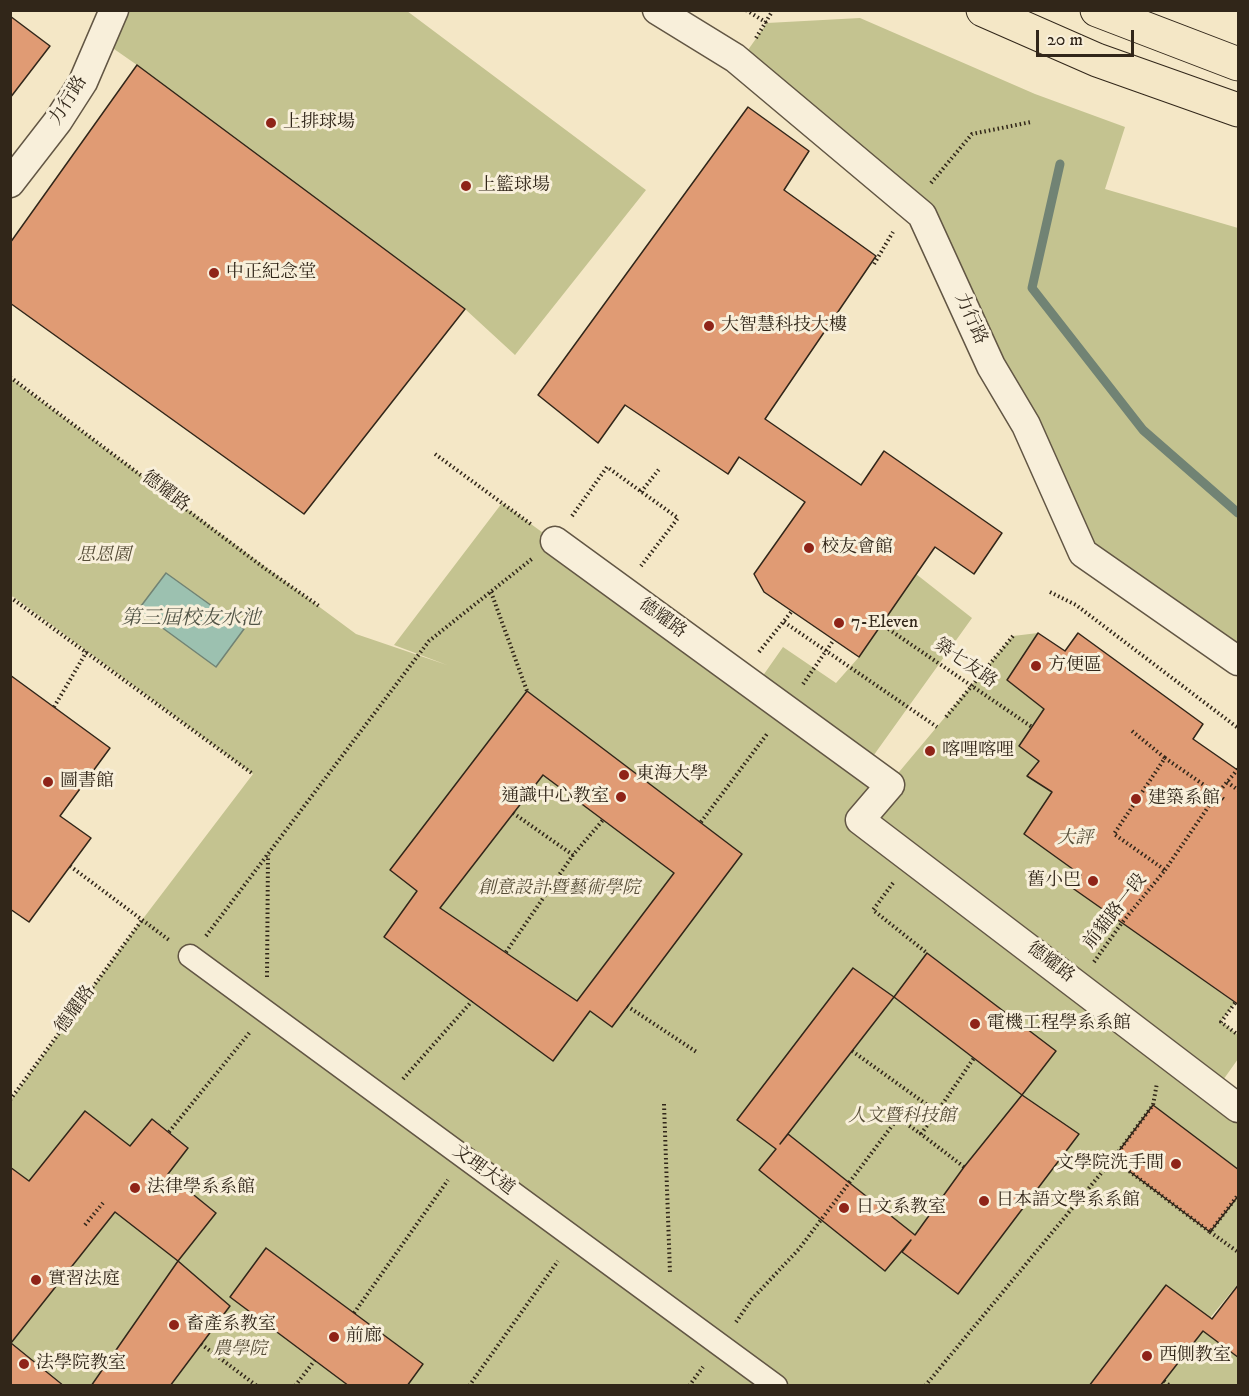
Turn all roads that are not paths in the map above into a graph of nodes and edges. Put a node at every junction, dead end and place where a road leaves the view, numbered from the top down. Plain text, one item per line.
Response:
1 (114, 10) edge
2 (657, 10) edge
3 (983, 10) edge
4 (1097, 10) edge
5 (1239, 64) edge
6 (1239, 110) edge
7 (10, 183) edge
8 (555, 541) road end
9 (1239, 661) edge
10 (190, 956) road end
11 (1239, 1108) edge
12 (776, 1386) edge

1 - 7 street, 力行路
2 - 9 street, 力行路
3 - 6 main road
4 - 5 main road
8 - 11 street, 德耀路
10 - 12 street, 文理大道

